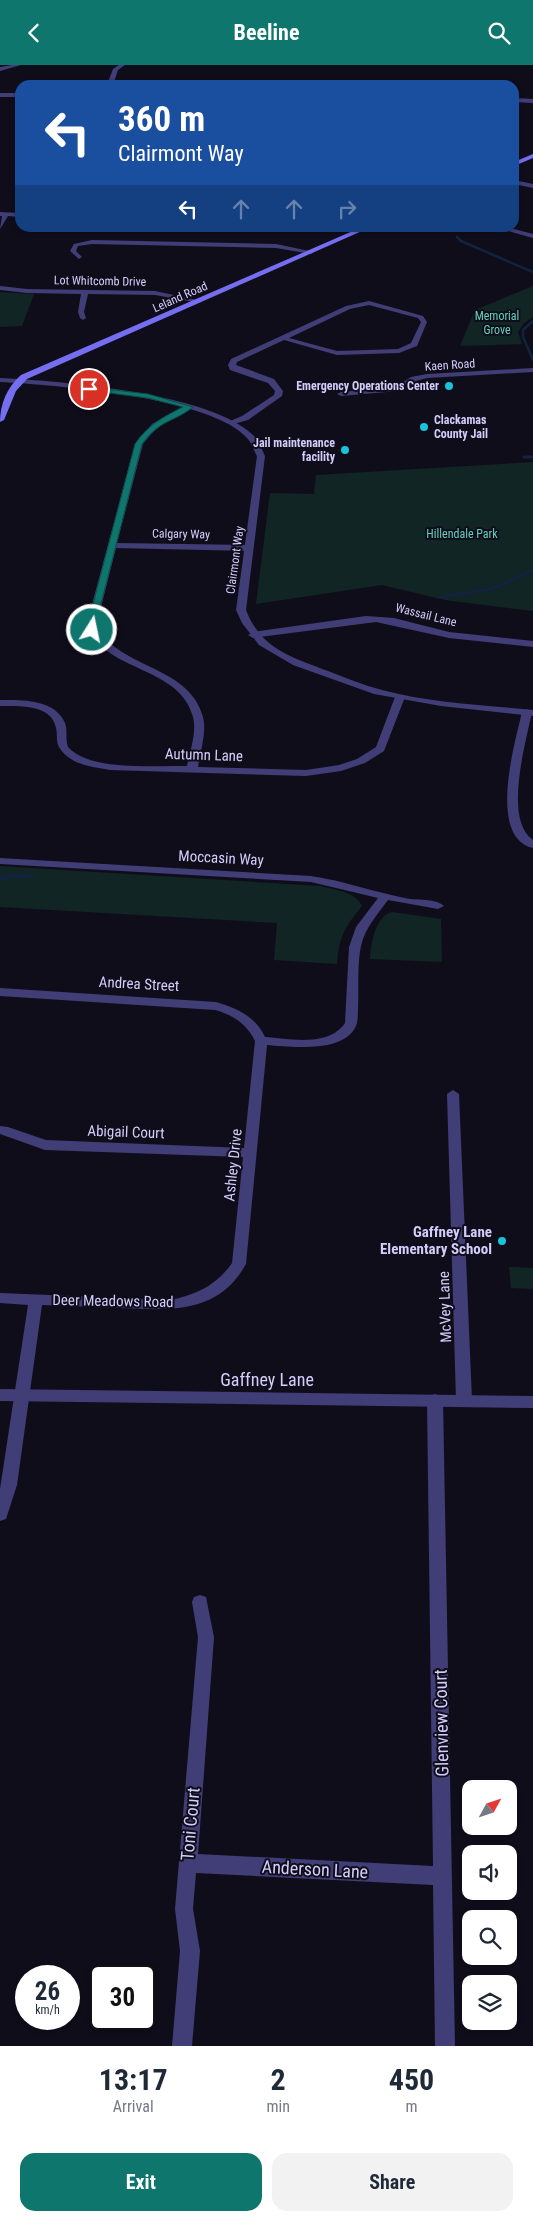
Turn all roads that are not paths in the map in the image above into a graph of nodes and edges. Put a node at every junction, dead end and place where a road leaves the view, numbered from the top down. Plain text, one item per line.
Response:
1 (19, 65) edge
2 (123, 65) edge
3 (0, 69) edge
4 (112, 80) edge
5 (0, 95) edge
6 (15, 95) edge
7 (519, 101) edge
8 (533, 101) edge
9 (533, 156) edge
10 (519, 162) edge
11 (519, 183) edge
12 (533, 186) edge
13 (3, 215) edge
14 (0, 227) edge
15 (357, 232) edge
16 (517, 232) edge
17 (533, 236) edge
18 (160, 243) junction
19 (311, 252) junction
20 (156, 254) dead end
21 (79, 257) dead end
22 (0, 288) edge
23 (85, 292) junction
24 (199, 301) junction
25 (83, 318) dead end
26 (283, 338) junction
27 (533, 370) edge
28 (0, 380) edge
29 (18, 381) junction
30 (341, 395) dead end
31 (190, 407) junction
32 (0, 420) edge
33 (233, 423) junction
34 (113, 545) junction
35 (249, 548) junction
36 (253, 635) junction
37 (533, 644) edge
38 (400, 697) junction
39 (0, 703) edge
40 (530, 713) edge
41 (192, 769) junction
42 (533, 845) edge
43 (0, 861) edge
44 (385, 897) junction
45 (438, 907) dead end
46 (0, 992) edge
47 (261, 1041) junction
48 (453, 1094) dead end
49 (3, 1130) dead end
50 (251, 1153) junction
51 (222, 1285) joint
52 (0, 1298) edge
53 (36, 1299) junction
54 (0, 1395) edge
55 (23, 1395) junction
56 (435, 1399) junction
57 (464, 1400) junction
58 (533, 1402) edge
59 (0, 1514) edge
60 (200, 1602) dead end
61 (187, 1863) junction
62 (444, 1876) junction
63 (182, 2046) edge
64 (445, 2046) edge

1 - 3 street
2 - 4 street
5 - 6 street
7 - 8 street
9 - 10 main road
11 - 12 street
13 - 14 street
15 - 19 main road, Leland Road
16 - 17 street
18 - 19 street
18 - 20 street
18 - 21 street
19 - 24 main road, Leland Road
22 - 23 street, Lot Whitcomb Drive
23 - 24 street, Lot Whitcomb Drive
23 - 25 street
24 - 29 main road, Leland Road
26 - 26 street
26 - 33 street
27 - 30 street, Kaen Road
28 - 29 street, Leland Road
29 - 31 street, Clairmont Way
29 - 32 main road
31 - 33 street, Clairmont Way
31 - 34 street
33 - 35 street, Clairmont Way
34 - 35 street, Calgary Way
34 - 41 street
35 - 36 street, Clairmont Way
36 - 37 street, Wassail Lane
36 - 38 street, Clairmont Way
38 - 40 street, Clairmont Way
38 - 41 street, Autumn Lane
39 - 41 street, Autumn Lane
40 - 42 street
43 - 44 street, Moccasin Way
44 - 45 street, Moccasin Way
44 - 47 street
46 - 47 street, Andrea Street
47 - 50 street, Ashley Drive
48 - 57 street, McVey Lane
49 - 50 street, Abigail Court
50 - 51 street, Ashley Drive
51 - 53 street, Deer Meadows Road
52 - 53 street, Deer Meadows Road
53 - 55 street
54 - 55 street, Gaffney Lane
55 - 56 street, Gaffney Lane
55 - 59 street
56 - 57 street, Gaffney Lane
56 - 62 street, Glenview Court
57 - 58 street, Gaffney Lane
60 - 61 street, Toni Court
61 - 62 street, Anderson Lane
61 - 63 street, Toni Court
62 - 64 street, Glenview Court

